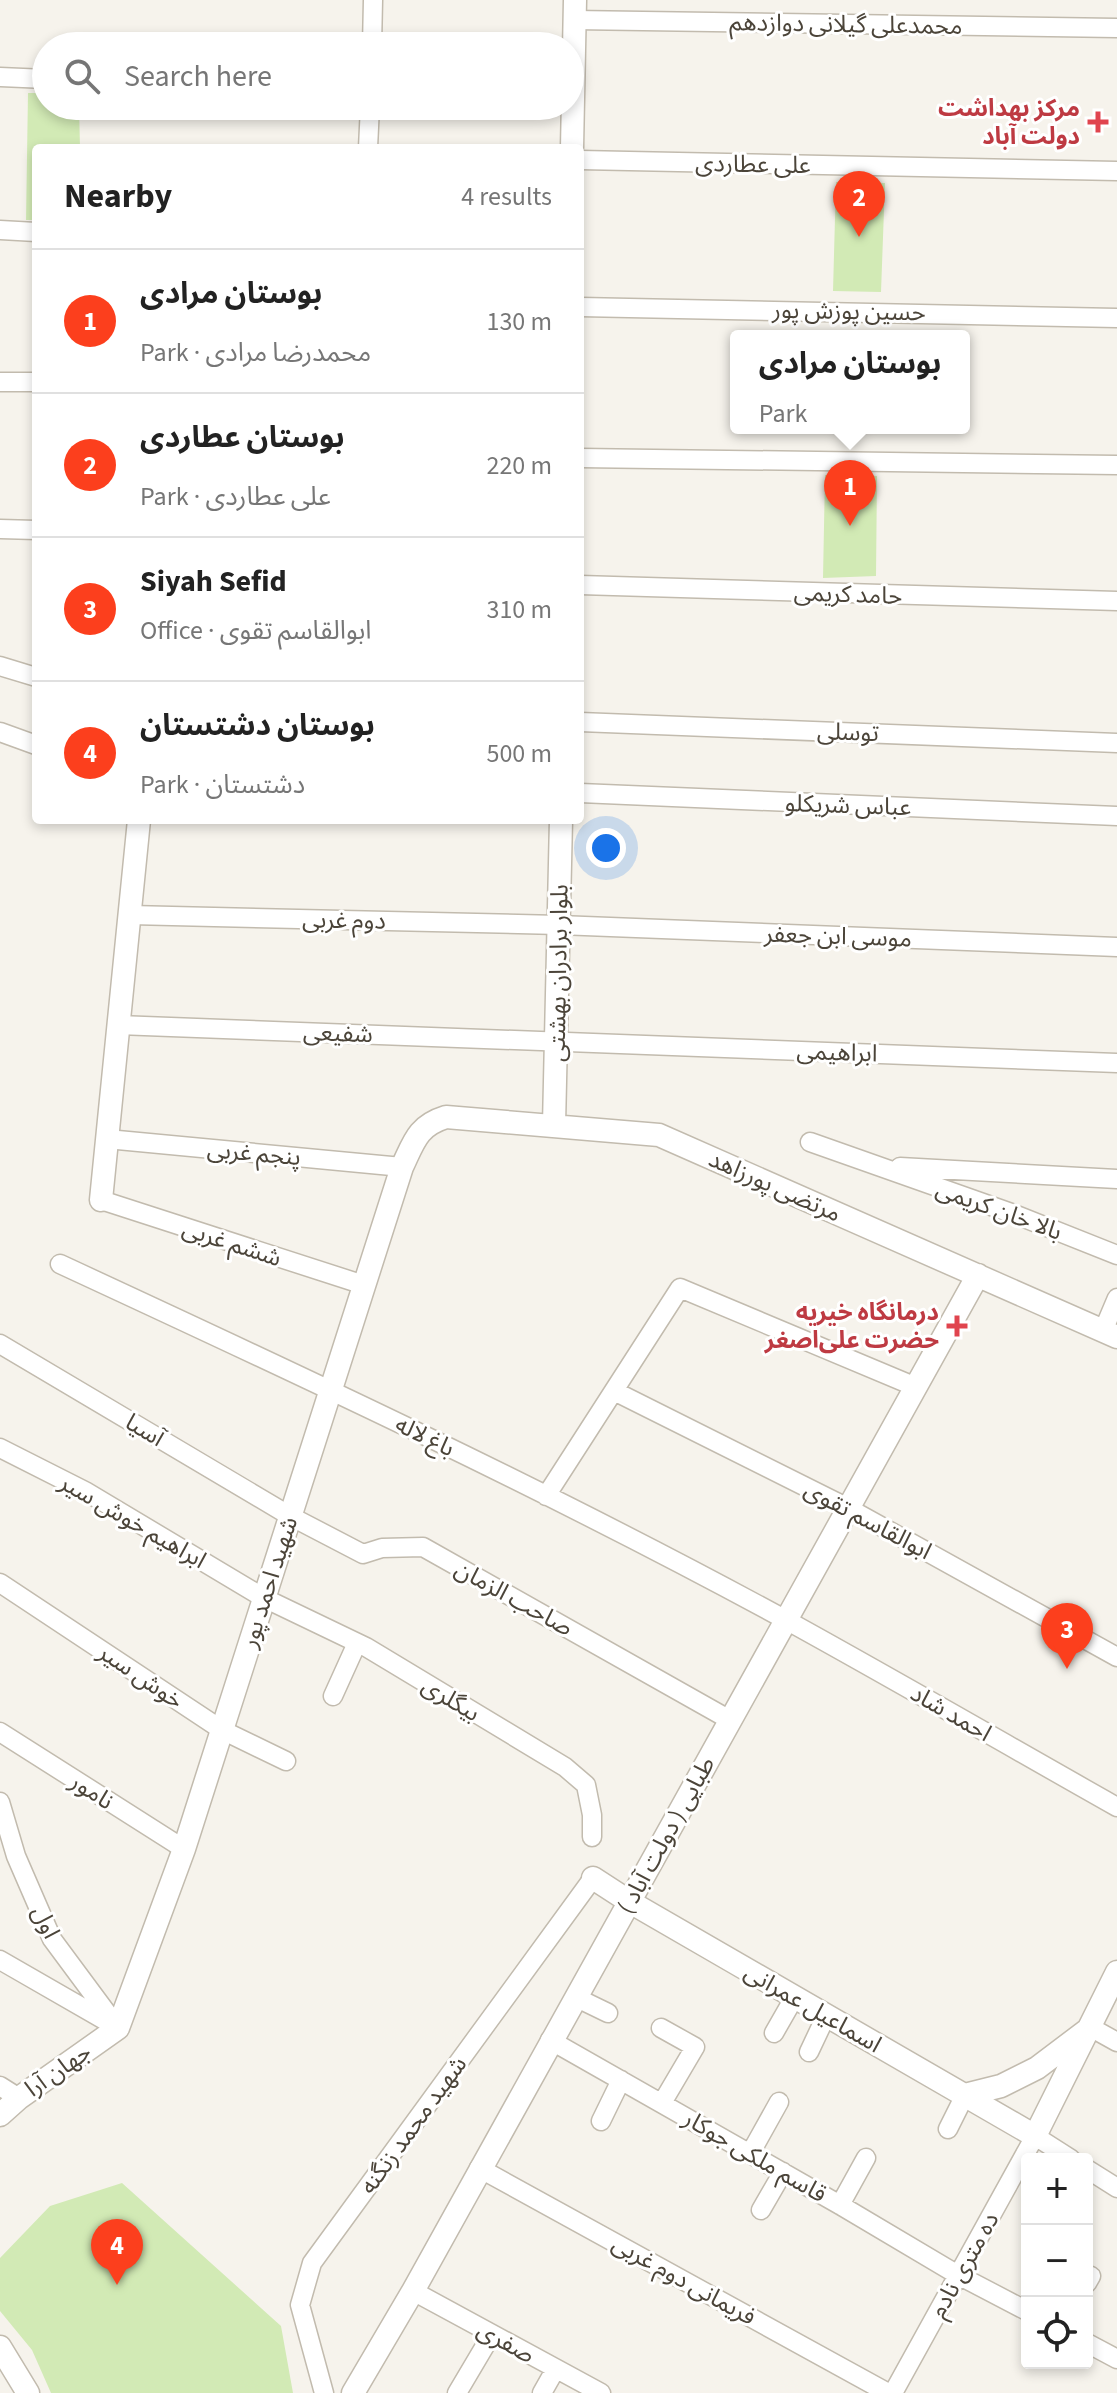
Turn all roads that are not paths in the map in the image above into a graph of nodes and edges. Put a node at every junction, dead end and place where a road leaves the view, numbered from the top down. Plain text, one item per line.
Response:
1 (373, 0) edge
2 (574, 10) edge
3 (1117, 28) edge
4 (372, 32) edge
5 (574, 32) edge
6 (0, 77) edge
7 (32, 78) edge
8 (369, 120) edge
9 (572, 120) edge
10 (368, 144) edge
11 (572, 144) edge
12 (584, 160) edge
13 (1117, 171) edge
14 (0, 230) edge
15 (32, 232) edge
16 (584, 307) edge
17 (1117, 318) edge
18 (0, 382) edge
19 (32, 382) edge
20 (584, 458) edge
21 (1117, 465) edge
22 (0, 529) edge
23 (32, 530) edge
24 (584, 585) edge
25 (1117, 601) edge
26 (0, 666) edge
27 (32, 676) edge
28 (584, 722) edge
29 (0, 732) edge
30 (1117, 743) edge
31 (32, 744) edge
32 (584, 793) edge
33 (1117, 816) edge
34 (139, 824) edge
35 (561, 824) edge
36 (130, 915) junction
37 (559, 925) junction
38 (1117, 947) edge
39 (118, 1025) junction
40 (557, 1041) junction
41 (1117, 1063) edge
42 (554, 1125) junction
43 (417, 1134) joint
44 (107, 1139) junction
45 (810, 1142) dead end
46 (880, 1166) junction
47 (402, 1167) junction
48 (1117, 1179) edge
49 (101, 1200) joint
50 (1117, 1255) edge
51 (60, 1264) dead end
52 (978, 1275) junction
53 (364, 1285) junction
54 (1117, 1298) edge
55 (1110, 1334) edge
56 (0, 1344) edge
57 (916, 1387) junction
58 (331, 1389) junction
59 (614, 1391) junction
60 (0, 1448) edge
61 (546, 1496) junction
62 (848, 1508) junction
63 (290, 1516) junction
64 (0, 1583) edge
65 (264, 1598) junction
66 (785, 1619) junction
67 (357, 1643) junction
68 (1117, 1657) edge
69 (333, 1696) dead end
70 (730, 1720) junction
71 (222, 1730) junction
72 (0, 1732) edge
73 (286, 1761) dead end
74 (0, 1802) edge
75 (1117, 1807) edge
76 (592, 1837) dead end
77 (184, 1849) junction
78 (8, 1852) edge
79 (593, 1878) joint
80 (630, 1902) junction
81 (0, 1960) edge
82 (1117, 1972) edge
83 (575, 1997) junction
84 (794, 1998) junction
85 (608, 2013) dead end
86 (826, 2016) junction
87 (1090, 2027) junction
88 (118, 2028) junction
89 (661, 2028) dead end
90 (774, 2033) dead end
91 (550, 2040) junction
92 (1117, 2042) edge
93 (809, 2052) dead end
94 (621, 2080) junction
95 (10, 2092) edge
96 (965, 2095) junction
97 (779, 2102) dead end
98 (662, 2103) junction
99 (0, 2115) edge
100 (601, 2121) dead end
101 (948, 2129) dead end
102 (1035, 2136) junction
103 (1062, 2153) edge
104 (750, 2154) junction
105 (866, 2158) dead end
106 (479, 2168) junction
107 (783, 2172) junction
108 (1093, 2172) edge
109 (1115, 2182) edge
110 (840, 2205) junction
111 (761, 2210) dead end
112 (958, 2275) junction
113 (413, 2291) junction
114 (1021, 2308) edge
115 (492, 2334) junction
116 (1093, 2346) edge
117 (0, 2347) edge
118 (1116, 2357) edge
119 (555, 2370) junction
120 (28, 2393) edge
121 (324, 2393) edge
122 (353, 2393) edge
123 (457, 2393) edge
124 (542, 2393) edge
125 (601, 2393) edge
126 (891, 2393) edge

1 - 4 street
2 - 3 street, محمدعلی گیلانی دوازدهم
2 - 5 street
6 - 7 street
8 - 10 street
9 - 11 street
12 - 13 street, علی عطاردی
14 - 15 street
16 - 17 street, حسین پوزش پور
18 - 19 street
20 - 21 street
22 - 23 street
24 - 25 street, حامد کریمی
26 - 27 street
28 - 30 street, توسلی
29 - 31 street
32 - 33 street, عباس شریکلو
34 - 36 street
35 - 37 street, بلوار برادران بهشتی
36 - 37 street, دوم غربی
36 - 39 street
37 - 38 street, موسی ابن جعفر
37 - 40 street, بلوار برادران بهشتی
39 - 40 street, شفیعی
39 - 44 street
40 - 41 street, ابراهیمی
40 - 42 street, بلوار برادران بهشتی
42 - 43 street, مرتضی پورزاهد
42 - 52 street, مرتضی پورزاهد
43 - 47 street, شهید احمد پور
44 - 47 street, پنجم غربی
44 - 49 street
45 - 46 street, بالا خان کریمی
46 - 48 street, بالا خان کریمی
46 - 50 street, بالا خان کریمی
47 - 53 street, شهید احمد پور
49 - 53 street, ششم غربی
51 - 58 street, باغ لاله
52 - 55 street, مرتضی پورزاهد
52 - 57 street, طبایی ( دولت آباد )
53 - 58 street, شهید احمد پور
54 - 55 street
56 - 63 street, آسیا
57 - 59 street
57 - 62 street, طبایی ( دولت آباد )
58 - 61 street, باغ لاله
58 - 63 street, شهید احمد پور
59 - 61 street
59 - 62 street, ابوالقاسم تقوی
60 - 65 street, ابراهیم خوش سیر
61 - 66 street, باغ لاله
62 - 66 street, طبایی ( دولت آباد )
62 - 68 street, ابوالقاسم تقوی
63 - 65 street, شهید احمد پور
63 - 70 street, صاحب الزمان
64 - 71 street, خوش سیر
65 - 67 street, بیگلری
65 - 71 street, شهید احمد پور
66 - 70 street, طبایی ( دولت آباد )
66 - 75 street, احمد شاد
67 - 69 street
67 - 76 street, بیگلری
70 - 80 street, طبایی ( دولت آباد )
71 - 73 street, خوش سیر
71 - 77 street, شهید احمد پور
72 - 77 street, نامور
74 - 78 street, اول
77 - 88 street, شهید احمد پور
78 - 88 street, اول
79 - 80 street, اسماعیل عمرانی
79 - 121 street, شهید محمد زنگنه
80 - 83 street, طبایی ( دولت آباد )
80 - 84 street, اسماعیل عمرانی
81 - 88 street
82 - 87 street
83 - 85 street
83 - 91 street, طبایی ( دولت آباد )
84 - 86 street, اسماعیل عمرانی
84 - 90 street
86 - 93 street
86 - 96 street, اسماعیل عمرانی
87 - 92 street
87 - 96 street
87 - 102 street
88 - 95 street, جهان آرا
89 - 98 street
91 - 94 street, قاسم ملکی جوکار
91 - 106 street, طبایی ( دولت آباد )
94 - 98 street, قاسم ملکی جوکار
94 - 100 street
95 - 99 street, جهان آرا
96 - 101 street
96 - 102 street, اسماعیل عمرانی
97 - 104 street
98 - 104 street, قاسم ملکی جوکار
102 - 103 street
102 - 112 street, ده متری نادم
104 - 107 street, قاسم ملکی جوکار
105 - 110 street
106 - 113 street, طبایی ( دولت آباد )
106 - 126 street, فریمانی دوم غربی
107 - 110 street, قاسم ملکی جوکار
107 - 111 street
108 - 109 street
110 - 112 street, قاسم ملکی جوکار
112 - 114 street, قاسم ملکی جوکار
112 - 126 street, ده متری نادم
113 - 115 street, صفری
113 - 122 street, طبایی ( دولت آباد )
115 - 119 street, صفری
115 - 123 street
116 - 118 street
117 - 120 street
119 - 124 street
119 - 125 street, صفری

